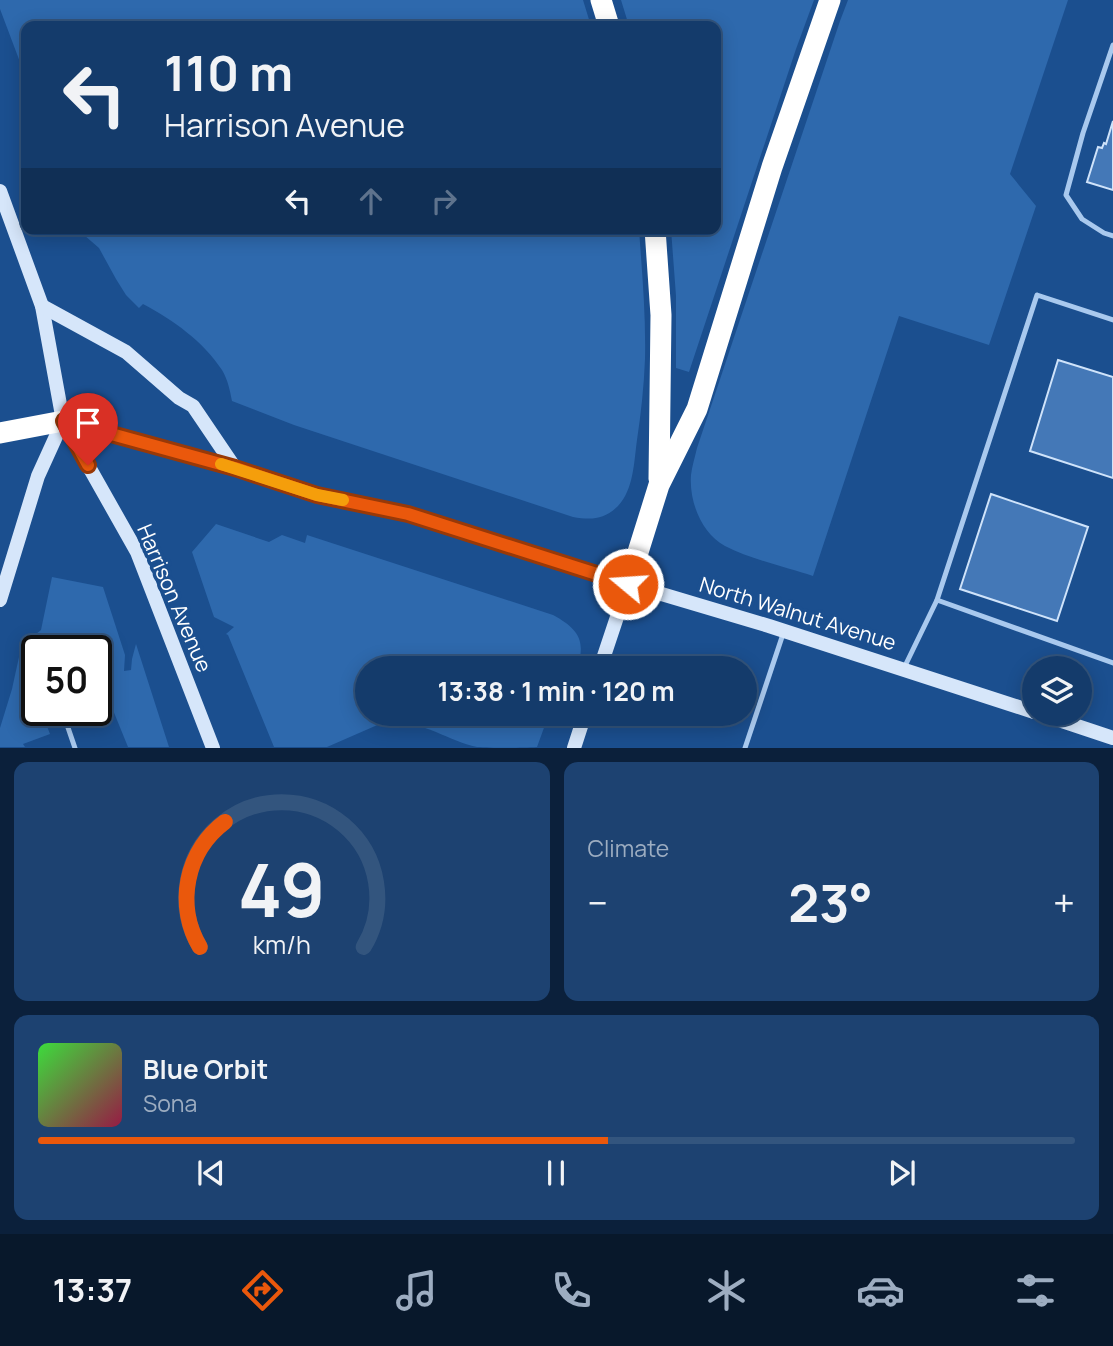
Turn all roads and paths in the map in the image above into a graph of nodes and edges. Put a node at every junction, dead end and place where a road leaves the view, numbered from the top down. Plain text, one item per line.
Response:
1 (601, 0) edge
2 (830, 0) edge
3 (607, 21) edge
4 (1113, 45) edge
5 (0, 191) edge
6 (655, 235) edge
7 (1113, 236) edge
8 (43, 306) junction
9 (1113, 320) edge
10 (64, 421) junction
11 (0, 433) edge
12 (235, 468) junction
13 (659, 485) junction
14 (628, 584) junction
15 (0, 600) edge
16 (936, 600) junction
17 (784, 630) junction
18 (604, 656) edge
19 (1113, 663) edge
20 (904, 668) junction
21 (1022, 708) edge
22 (68, 726) edge
23 (581, 726) edge
24 (1077, 726) edge
25 (1113, 738) edge
26 (75, 747) edge
27 (213, 747) edge
28 (574, 747) edge
29 (745, 747) edge

1 - 3 highway
2 - 13 highway
4 - 7 lane
5 - 8 main road, Harrison Avenue
6 - 13 highway
8 - 10 main road, Harrison Avenue
8 - 12 main road
9 - 16 lane
10 - 11 highway
10 - 12 main road, North Walnut Avenue
10 - 15 main road
10 - 27 main road, Harrison Avenue
12 - 14 main road, North Walnut Avenue
13 - 14 highway
14 - 17 main road, North Walnut Avenue
14 - 18 main road
16 - 19 lane
16 - 20 lane
17 - 20 main road, North Walnut Avenue
17 - 29 lane
20 - 21 main road, North Walnut Avenue
22 - 26 lane
23 - 28 main road
24 - 25 main road

